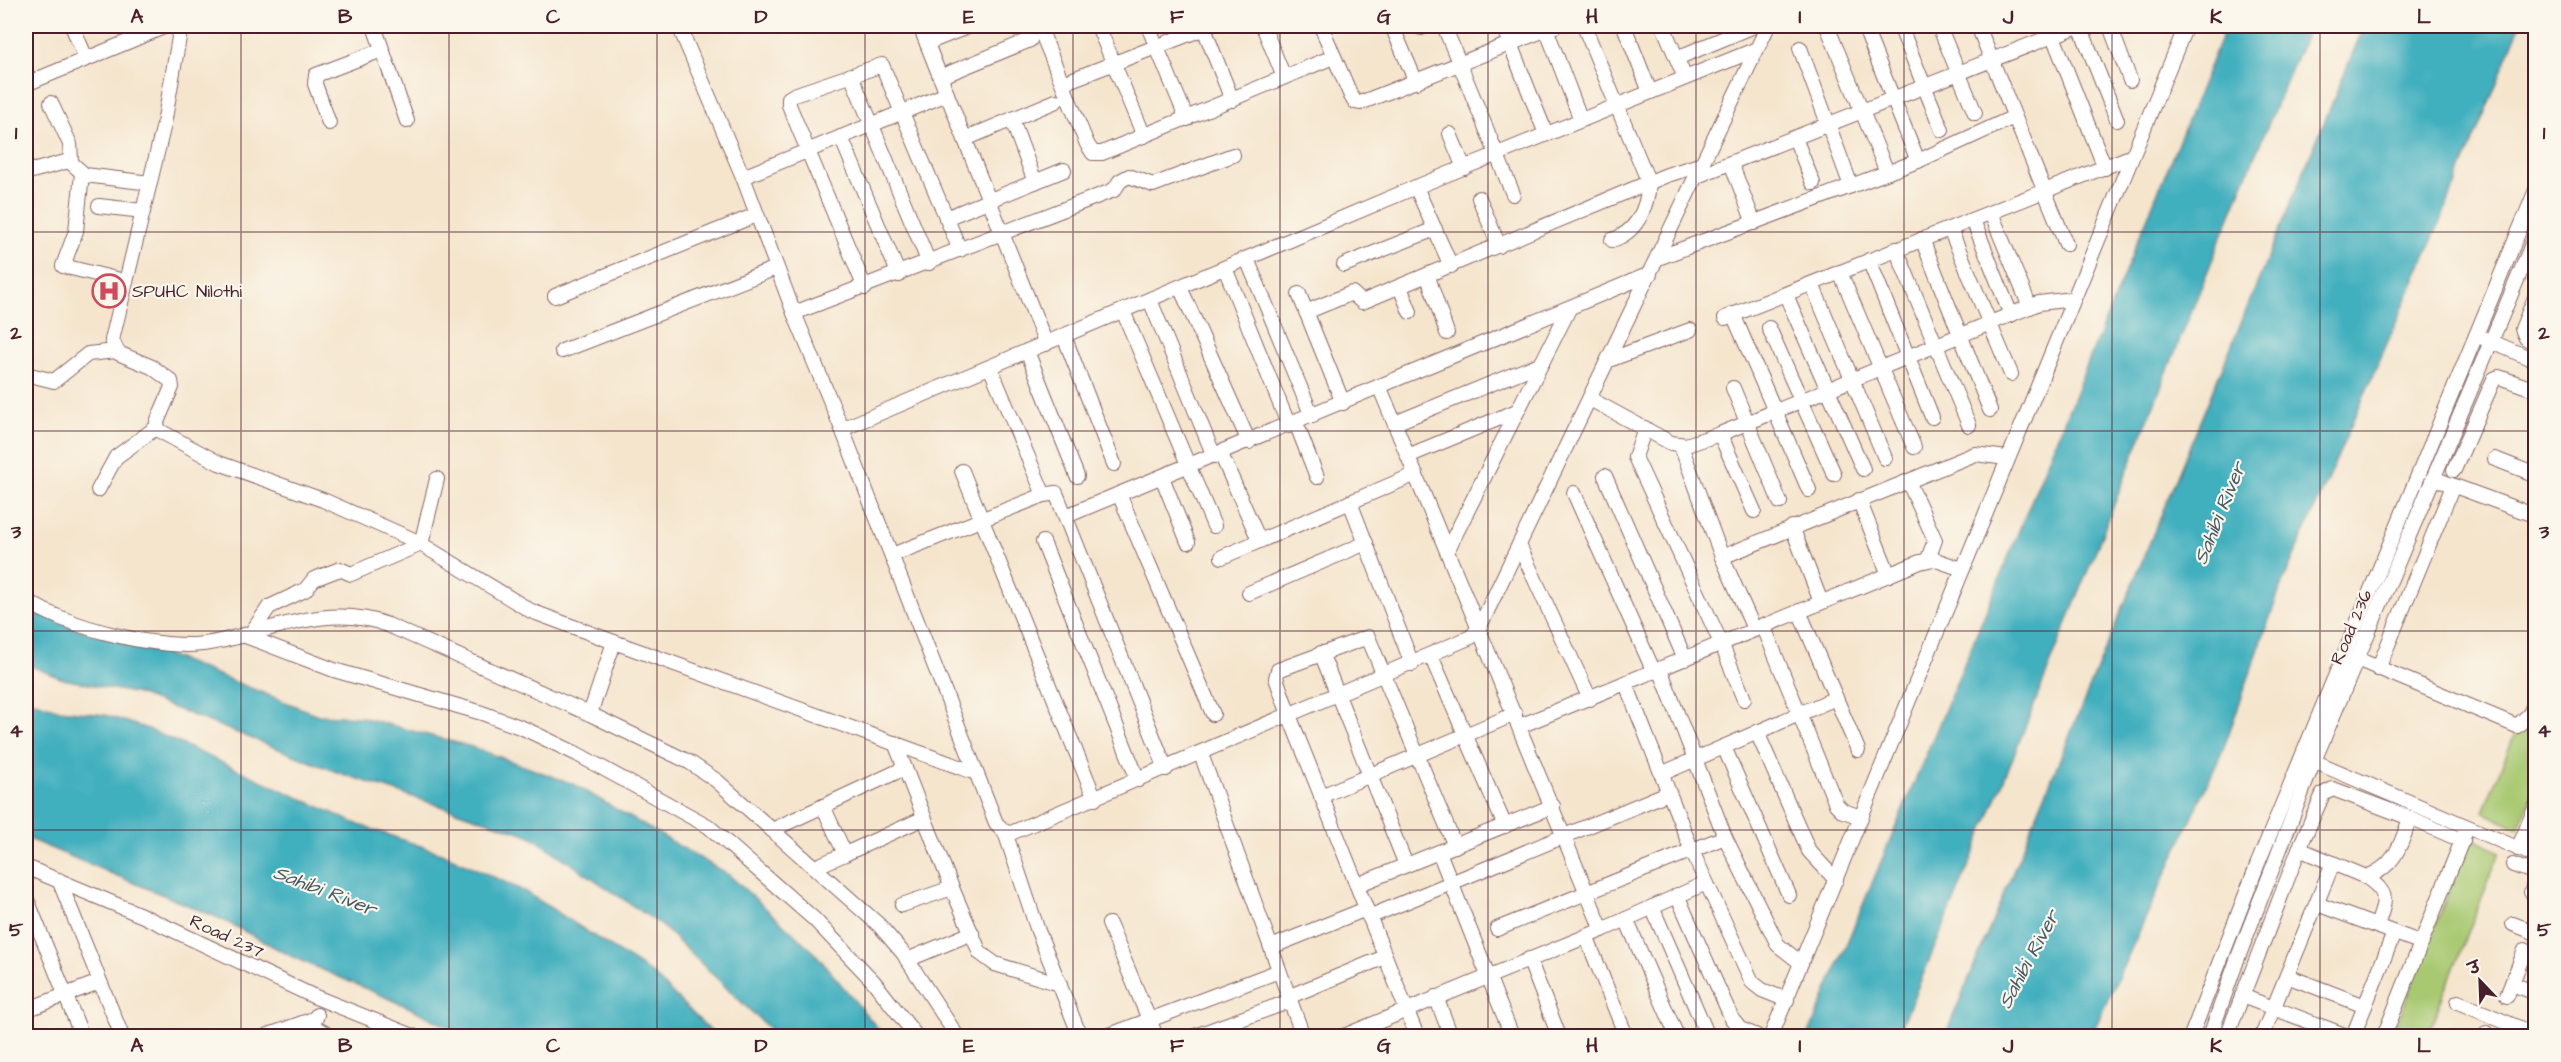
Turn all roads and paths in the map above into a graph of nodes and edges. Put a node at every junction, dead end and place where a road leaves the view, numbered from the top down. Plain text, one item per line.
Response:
1 (72, 26) edge
2 (166, 26) edge
3 (181, 26) edge
4 (374, 26) edge
5 (679, 26) edge
6 (920, 26) edge
7 (969, 26) edge
8 (1039, 26) edge
9 (1098, 26) edge
10 (1148, 26) edge
11 (1205, 26) edge
12 (1263, 26) edge
13 (1321, 26) edge
14 (1392, 26) edge
15 (1444, 26) edge
16 (1503, 26) edge
17 (1584, 26) edge
18 (1624, 26) edge
19 (1663, 26) edge
20 (1754, 26) edge
21 (1768, 26) edge
22 (1827, 26) edge
23 (1864, 26) edge
24 (1900, 26) edge
25 (1939, 26) edge
26 (1978, 26) edge
27 (2079, 26) edge
28 (2110, 26) edge
29 (2186, 26) edge
30 (1549, 27) edge
31 (2053, 36) junction
32 (1030, 40) dead end
33 (927, 43) junction
34 (1510, 45) junction
35 (1157, 46) junction
36 (1800, 48) dead end
37 (1757, 49) junction
38 (382, 50) junction
39 (1333, 57) junction
40 (86, 58) junction
41 (1677, 58) junction
42 (1993, 60) junction
43 (1114, 63) junction
44 (1459, 65) junction
45 (1959, 74) junction
46 (851, 75) junction
47 (940, 77) junction
48 (1284, 77) junction
49 (1685, 78) junction
50 (2130, 80) dead end
51 (1416, 82) junction
52 (1063, 83) junction
53 (26, 84) edge
54 (1926, 87) junction
55 (1650, 92) junction
56 (947, 94) junction
57 (1896, 99) junction
58 (1232, 100) junction
59 (1056, 101) dead end
60 (51, 103) dead end
61 (1617, 106) junction
62 (903, 112) junction
63 (1862, 112) junction
64 (1975, 113) dead end
65 (2014, 117) junction
66 (1187, 118) junction
67 (1012, 120) junction
68 (1581, 120) junction
69 (2117, 120) dead end
70 (407, 121) dead end
71 (329, 123) dead end
72 (872, 124) junction
73 (1829, 125) junction
74 (1942, 130) dead end
75 (1450, 134) dead end
76 (1546, 134) junction
77 (1144, 136) junction
78 (841, 137) junction
79 (1795, 138) junction
80 (964, 139) junction
81 (808, 151) junction
82 (1496, 154) junction
83 (1233, 155) dead end
84 (2130, 158) junction
85 (71, 161) junction
86 (1918, 161) junction
87 (1731, 163) junction
88 (26, 166) edge
89 (1464, 168) junction
90 (2105, 168) junction
91 (1064, 170) dead end
92 (1700, 170) junction
93 (1887, 172) junction
94 (82, 174) junction
95 (743, 177) junction
96 (1035, 182) junction
97 (150, 183) junction
98 (1649, 183) junction
99 (1813, 183) dead end
100 (1851, 186) junction
101 (1416, 187) junction
102 (2535, 190) edge
103 (2045, 192) junction
104 (1513, 194) dead end
105 (1479, 198) dead end
106 (989, 200) junction
107 (99, 206) dead end
108 (143, 211) junction
109 (1991, 213) junction
110 (756, 215) junction
111 (946, 218) junction
112 (1973, 220) junction
113 (1754, 222) junction
114 (1435, 229) junction
115 (1950, 229) junction
116 (1002, 233) junction
117 (2535, 234) edge
118 (1922, 239) junction
119 (1612, 240) dead end
120 (2066, 244) dead end
121 (1499, 246) junction
122 (1896, 249) junction
123 (960, 250) junction
124 (1658, 258) junction
125 (1247, 259) junction
126 (1869, 260) junction
127 (929, 263) junction
128 (1344, 265) dead end
129 (1451, 266) junction
130 (776, 268) junction
131 (1225, 268) junction
132 (1840, 272) junction
133 (899, 274) junction
134 (1650, 274) junction
135 (1428, 277) junction
136 (124, 281) junction
137 (1812, 284) junction
138 (1180, 287) junction
139 (1400, 287) junction
140 (864, 288) junction
141 (1299, 294) dead end
142 (1786, 295) junction
143 (2535, 295) edge
144 (555, 296) dead end
145 (2073, 299) junction
146 (1150, 300) junction
147 (2030, 307) junction
148 (1569, 309) junction
149 (1123, 311) junction
150 (1306, 312) junction
151 (1410, 312) dead end
152 (794, 314) junction
153 (2011, 315) junction
154 (1990, 323) junction
155 (1769, 328) dead end
156 (1690, 330) dead end
157 (1447, 333) dead end
158 (1961, 334) junction
159 (2476, 334) junction
160 (1064, 336) junction
161 (2490, 342) junction
162 (1046, 344) junction
163 (1936, 344) junction
164 (2535, 344) edge
165 (116, 351) junction
166 (562, 351) dead end
167 (1027, 351) junction
168 (1908, 356) junction
169 (1609, 360) junction
170 (2535, 361) edge
171 (1542, 363) junction
172 (1882, 366) junction
173 (990, 367) junction
174 (26, 374) edge
175 (2011, 374) dead end
176 (1851, 379) junction
177 (1380, 388) junction
178 (1733, 388) dead end
179 (1827, 388) junction
180 (2535, 390) edge
181 (1590, 399) junction
182 (1801, 399) junction
183 (1343, 403) junction
184 (1990, 410) dead end
185 (1517, 411) junction
186 (1774, 412) junction
187 (1312, 416) junction
188 (1932, 417) dead end
189 (1395, 423) junction
190 (1747, 423) junction
191 (1293, 424) junction
192 (1969, 425) dead end
193 (157, 427) junction
194 (1645, 428) junction
195 (842, 429) junction
196 (1720, 434) junction
197 (1249, 442) junction
198 (1681, 446) junction
199 (1914, 447) dead end
200 (1217, 455) junction
201 (1408, 456) junction
202 (1885, 458) dead end
203 (2007, 458) junction
204 (2495, 459) dead end
205 (1114, 464) dead end
206 (1190, 466) junction
207 (1863, 469) dead end
208 (2454, 470) dead end
209 (962, 471) dead end
210 (1416, 474) junction
211 (1834, 474) dead end
212 (2535, 475) edge
213 (1077, 476) dead end
214 (1605, 476) dead end
215 (1162, 477) junction
216 (1317, 477) dead end
217 (2433, 478) junction
218 (436, 479) dead end
219 (1908, 481) junction
220 (2453, 486) junction
221 (98, 490) dead end
222 (1809, 490) dead end
223 (1574, 493) dead end
224 (1119, 494) junction
225 (1044, 495) junction
226 (1859, 500) junction
227 (1350, 502) junction
228 (1780, 502) dead end
229 (1754, 511) dead end
230 (1066, 516) junction
231 (2535, 516) edge
232 (982, 520) junction
233 (1214, 526) dead end
234 (1792, 528) junction
235 (1259, 540) junction
236 (1042, 542) dead end
237 (1188, 542) dead end
238 (1366, 543) junction
239 (421, 544) junction
240 (1519, 545) junction
241 (1447, 550) junction
242 (892, 555) junction
243 (1222, 557) dead end
244 (1722, 557) junction
245 (1928, 560) junction
246 (1962, 569) junction
247 (1888, 575) junction
248 (1248, 593) dead end
249 (26, 600) edge
250 (1821, 602) junction
251 (1799, 610) junction
252 (1758, 627) junction
253 (1479, 628) junction
254 (248, 634) junction
255 (614, 642) junction
256 (1721, 643) junction
257 (1321, 653) junction
258 (1431, 656) junction
259 (1685, 659) junction
260 (2357, 659) junction
261 (1412, 664) junction
262 (2378, 669) junction
263 (1657, 671) junction
264 (1385, 675) junction
265 (1626, 684) junction
266 (1337, 694) junction
267 (1836, 698) junction
268 (1590, 699) junction
269 (1744, 699) dead end
270 (2535, 699) edge
271 (590, 714) junction
272 (1213, 714) dead end
273 (1799, 714) junction
274 (1289, 715) junction
275 (1517, 720) junction
276 (1757, 732) junction
277 (1465, 735) junction
278 (895, 743) junction
279 (1724, 747) junction
280 (1858, 750) dead end
281 (1201, 754) junction
282 (1418, 755) junction
283 (1697, 759) junction
284 (2308, 759) junction
285 (905, 768) junction
286 (1166, 769) junction
287 (976, 773) junction
288 (1661, 774) junction
289 (1370, 775) junction
290 (1138, 780) junction
291 (1668, 794) junction
292 (1321, 796) junction
293 (1095, 799) junction
294 (823, 806) junction
295 (1553, 806) junction
296 (2535, 806) edge
297 (1861, 817) junction
298 (924, 818) junction
299 (2410, 818) junction
300 (2532, 825) edge
301 (1505, 826) junction
302 (772, 830) junction
303 (1005, 832) junction
304 (2465, 835) junction
305 (1566, 837) junction
306 (1725, 837) junction
307 (1455, 846) junction
308 (2299, 849) junction
309 (2518, 849) junction
310 (1692, 851) junction
311 (1438, 852) junction
312 (845, 854) junction
313 (2535, 856) edge
314 (2333, 863) junction
315 (2512, 864) dead end
316 (1406, 865) junction
317 (26, 867) edge
318 (815, 867) junction
319 (2535, 873) edge
320 (2366, 877) junction
321 (59, 880) junction
322 (1836, 880) junction
323 (1706, 883) junction
324 (1451, 884) junction
325 (1357, 885) junction
326 (952, 888) junction
327 (1588, 893) junction
328 (1677, 895) junction
329 (1789, 895) dead end
330 (26, 897) edge
331 (2317, 904) junction
332 (902, 905) dead end
333 (1652, 907) junction
334 (1368, 913) junction
335 (1626, 919) junction
336 (1108, 924) dead end
337 (2514, 924) dead end
338 (2376, 926) junction
339 (1497, 929) dead end
340 (1602, 930) junction
341 (972, 933) junction
342 (2394, 933) junction
343 (2535, 933) edge
344 (1586, 936) junction
345 (2422, 942) junction
346 (1270, 947) junction
347 (2525, 950) dead end
348 (1385, 957) junction
349 (1529, 959) junction
350 (907, 960) junction
351 (1801, 963) junction
352 (1279, 971) junction
353 (1487, 976) junction
354 (2288, 976) junction
355 (99, 982) junction
356 (1060, 984) junction
357 (2535, 993) edge
358 (64, 995) junction
359 (2242, 996) junction
360 (1436, 997) junction
361 (1289, 999) junction
362 (1787, 1000) junction
363 (326, 1001) junction
364 (2458, 1002) dead end
365 (2365, 1006) junction
366 (2274, 1008) junction
367 (1406, 1009) junction
368 (26, 1010) edge
369 (1149, 1021) junction
370 (26, 1026) edge
371 (310, 1026) edge
372 (2535, 1035) edge
373 (30, 1036) edge
374 (82, 1036) edge
375 (122, 1036) edge
376 (266, 1036) edge
377 (330, 1036) edge
378 (413, 1036) edge
379 (916, 1036) edge
380 (957, 1036) edge
381 (1080, 1036) edge
382 (1107, 1036) edge
383 (1156, 1036) edge
384 (1195, 1036) edge
385 (1303, 1036) edge
386 (1344, 1036) edge
387 (1417, 1036) edge
388 (1452, 1036) edge
389 (1512, 1036) edge
390 (1559, 1036) edge
391 (1626, 1036) edge
392 (1677, 1036) edge
393 (1708, 1036) edge
394 (1757, 1036) edge
395 (1771, 1036) edge
396 (2191, 1036) edge
397 (2210, 1036) edge
398 (2227, 1036) edge
399 (2262, 1036) edge
400 (2348, 1036) edge
401 (2353, 1036) edge
402 (2384, 1036) edge

1 - 40 street
2 - 40 street
3 - 97 street
4 - 38 street
5 - 95 street
6 - 33 street
7 - 33 street
8 - 52 street
9 - 43 street
10 - 35 street
11 - 35 street
11 - 58 street
12 - 48 street
13 - 39 street
14 - 51 street
15 - 44 street
16 - 34 street
17 - 61 street
18 - 55 street
19 - 41 street
20 - 41 street
21 - 37 street
22 - 63 street
23 - 57 street
24 - 54 street
25 - 45 street
26 - 42 street
27 - 31 street
27 - 69 street
28 - 50 street
29 - 84 street
30 - 34 street
30 - 68 street
31 - 42 street
31 - 90 street
32 - 47 street
33 - 47 street
34 - 44 street
34 - 76 street
35 - 43 street
35 - 66 street
36 - 73 street
37 - 49 street
37 - 92 street
38 - 70 street
38 - 71 street
39 - 48 street
39 - 51 street
40 - 53 street
41 - 49 street
42 - 45 street
42 - 65 street
43 - 52 street
43 - 77 street
44 - 51 street
44 - 82 street
45 - 54 street
45 - 64 street
46 - 62 street
46 - 72 street
46 - 81 street
47 - 56 street
48 - 58 street
49 - 55 street
52 - 77 street
54 - 57 street
54 - 74 street
55 - 61 street
56 - 62 street
56 - 80 street
57 - 63 street
57 - 86 street
58 - 66 street
59 - 67 street
60 - 85 street
61 - 68 street
61 - 98 street
62 - 72 street
62 - 111 street
63 - 73 street
63 - 93 street
65 - 86 street
65 - 103 street
66 - 77 street
67 - 80 street
67 - 96 street
68 - 76 street
72 - 78 street
72 - 127 street
73 - 79 street
73 - 100 street
75 - 89 street
76 - 82 street
78 - 81 street
78 - 133 street
79 - 87 street
79 - 99 street
80 - 106 street
81 - 95 street
81 - 140 street
82 - 89 street
82 - 104 street
83 - 116 street
84 - 90 street
84 - 145 street
85 - 88 street
85 - 94 street
86 - 93 street
87 - 92 street
87 - 113 street
89 - 101 street
90 - 103 street
91 - 96 street
92 - 98 street
92 - 124 street
93 - 100 street
94 - 97 street
94 - 136 street
95 - 110 street
96 - 106 street
97 - 108 street
98 - 119 street
98 - 121 street
100 - 113 street
101 - 114 street
101 - 125 street
102 - 159 street
103 - 109 street
103 - 120 street
105 - 121 street
106 - 111 street
106 - 116 street
107 - 108 street
108 - 136 street
109 - 112 street
109 - 147 street
110 - 130 street
110 - 144 street
111 - 123 street
112 - 115 street
112 - 153 street
113 - 124 street
114 - 128 street
114 - 129 street
115 - 118 street
115 - 154 street
116 - 123 street
116 - 162 street
117 - 161 street, Road 236
118 - 122 street
118 - 158 street
121 - 129 street
122 - 126 street
122 - 163 street
123 - 127 street
124 - 134 street
125 - 131 street
125 - 187 street
126 - 132 street
126 - 168 street
127 - 133 street
129 - 135 street
130 - 152 street
130 - 166 street
131 - 138 street
131 - 191 street
132 - 137 street
132 - 172 street
133 - 140 street
134 - 148 street
134 - 169 street
135 - 139 street
135 - 157 street
136 - 165 street
137 - 142 street
137 - 176 street
138 - 146 street
138 - 197 street
139 - 150 street
139 - 151 street
140 - 152 street
141 - 150 street
142 - 179 street
142 - 186 street
143 - 164 street
145 - 147 street
145 - 203 street
146 - 149 street
146 - 200 street
147 - 153 street
148 - 171 street
148 - 177 street
149 - 160 street
149 - 206 street
150 - 183 street
152 - 195 street
153 - 154 street
154 - 158 street
154 - 175 street
155 - 182 street
156 - 169 street
158 - 163 street
158 - 184 street
159 - 161 street
159 - 284 street
160 - 162 street
160 - 205 street
161 - 170 street
161 - 217 street, Road 236
162 - 167 street
163 - 168 street
163 - 192 street
165 - 174 street
165 - 193 street
167 - 173 street
167 - 213 street
168 - 172 street
168 - 188 street
169 - 181 street
171 - 185 street
171 - 189 street
172 - 176 street
172 - 199 street
173 - 195 street
173 - 225 street
176 - 179 street
176 - 202 street
177 - 183 street
177 - 189 street
178 - 190 street
179 - 182 street
179 - 207 street
180 - 208 street
181 - 194 street
181 - 240 street
182 - 186 street
182 - 211 street
183 - 187 street
185 - 201 street
185 - 241 street
186 - 190 street
186 - 222 street
187 - 191 street
189 - 201 street
190 - 196 street
190 - 228 street
191 - 197 street
191 - 216 street
193 - 221 street
193 - 239 street
194 - 198 street
194 - 256 street
195 - 242 street
196 - 198 street
196 - 229 street
197 - 200 street
198 - 244 street
200 - 206 street
200 - 235 street
201 - 210 street
203 - 219 street
203 - 246 street
204 - 212 street
206 - 215 street
206 - 233 street
209 - 232 street
210 - 227 street
210 - 241 street
214 - 259 street
215 - 224 street
215 - 237 street
217 - 220 street
217 - 260 street, Road 236
218 - 239 street
219 - 226 street
219 - 245 street
220 - 231 street
220 - 262 street
223 - 263 street
224 - 230 street
224 - 272 street
225 - 230 street
225 - 232 street
226 - 234 street
226 - 247 street
227 - 235 street
227 - 238 street
230 - 286 street
232 - 242 street
232 - 293 street
234 - 244 street
234 - 250 street
235 - 243 street
236 - 290 street
238 - 248 street
238 - 261 street
239 - 254 street
239 - 255 street
240 - 253 street
240 - 268 street
241 - 253 street
242 - 287 street
244 - 252 street
245 - 246 street
245 - 247 street
246 - 297 street
247 - 250 street
249 - 254 street
250 - 251 street
251 - 252 street
251 - 267 street
252 - 256 street
252 - 273 street
253 - 258 street
253 - 275 street
254 - 271 street
254 - 379 street
255 - 271 street
255 - 278 street
256 - 259 street
256 - 269 street
257 - 264 street
257 - 266 street
257 - 274 street
258 - 261 street
258 - 277 street
259 - 263 street
260 - 262 street
260 - 284 street, Road 236
261 - 264 street
262 - 270 street
263 - 265 street
263 - 283 street
264 - 266 street
264 - 282 street
265 - 268 street
265 - 288 street
266 - 274 street
266 - 289 street
267 - 273 street
267 - 280 street
268 - 275 street
271 - 302 street
273 - 276 street
273 - 297 street
274 - 281 street
274 - 292 street
275 - 277 street
275 - 295 street
276 - 279 street
276 - 322 street
277 - 282 street
277 - 301 street
278 - 285 street
278 - 287 street
279 - 283 street
279 - 329 street
281 - 286 street
281 - 346 street
282 - 289 street
282 - 307 street
283 - 288 street
283 - 306 street
284 - 304 street
284 - 396 street
284 - 397 street, Road 236
285 - 294 street
285 - 298 street
286 - 290 street
287 - 303 street
288 - 291 street
289 - 292 street
289 - 316 street
290 - 293 street
291 - 305 street
291 - 310 street
292 - 325 street
293 - 303 street
294 - 302 street
294 - 312 street
295 - 301 street
295 - 305 street
296 - 300 street
297 - 322 street
298 - 312 street
298 - 326 street
299 - 304 street
299 - 308 street
299 - 320 street
300 - 309 street
301 - 307 street
302 - 318 street
303 - 356 street
304 - 309 street
304 - 345 street
305 - 324 street
305 - 327 street
306 - 310 street
306 - 351 street
307 - 311 street
308 - 314 street
308 - 359 street
309 - 313 street
310 - 323 street
310 - 327 street
311 - 316 street
311 - 324 street
312 - 318 street
314 - 320 street
314 - 331 street
315 - 319 street
316 - 325 street
317 - 321 street, Road 237
318 - 350 street
320 - 338 street
321 - 355 street
321 - 363 street, Road 237
322 - 351 street
323 - 328 street
323 - 362 street
324 - 334 street
324 - 353 street
325 - 334 street
326 - 332 street
326 - 341 street
327 - 339 street
327 - 340 street
328 - 333 street
328 - 394 street
330 - 358 street
331 - 338 street
331 - 354 street
333 - 335 street
333 - 393 street
334 - 346 street
334 - 348 street
335 - 340 street
335 - 392 street
336 - 369 street
337 - 343 street
338 - 342 street
340 - 344 street
341 - 350 street
341 - 356 street
342 - 345 street
342 - 365 street
344 - 349 street
344 - 391 street
345 - 402 street
346 - 352 street
347 - 357 street
348 - 361 street
348 - 367 street
349 - 353 street
349 - 390 street
350 - 380 street
351 - 362 street
352 - 361 street
352 - 369 street
353 - 360 street
353 - 389 street
354 - 365 street
354 - 366 street
355 - 358 street
355 - 375 street
356 - 381 street
358 - 368 street
358 - 374 street
359 - 366 street
359 - 398 street
360 - 367 street
360 - 388 street
361 - 384 street
361 - 385 street
362 - 395 street
363 - 371 street
363 - 378 street, Road 237
364 - 372 street
365 - 401 street
366 - 399 street
366 - 400 street
367 - 386 street
367 - 387 street
369 - 382 street
369 - 383 street
370 - 373 street
371 - 376 street
371 - 377 street

